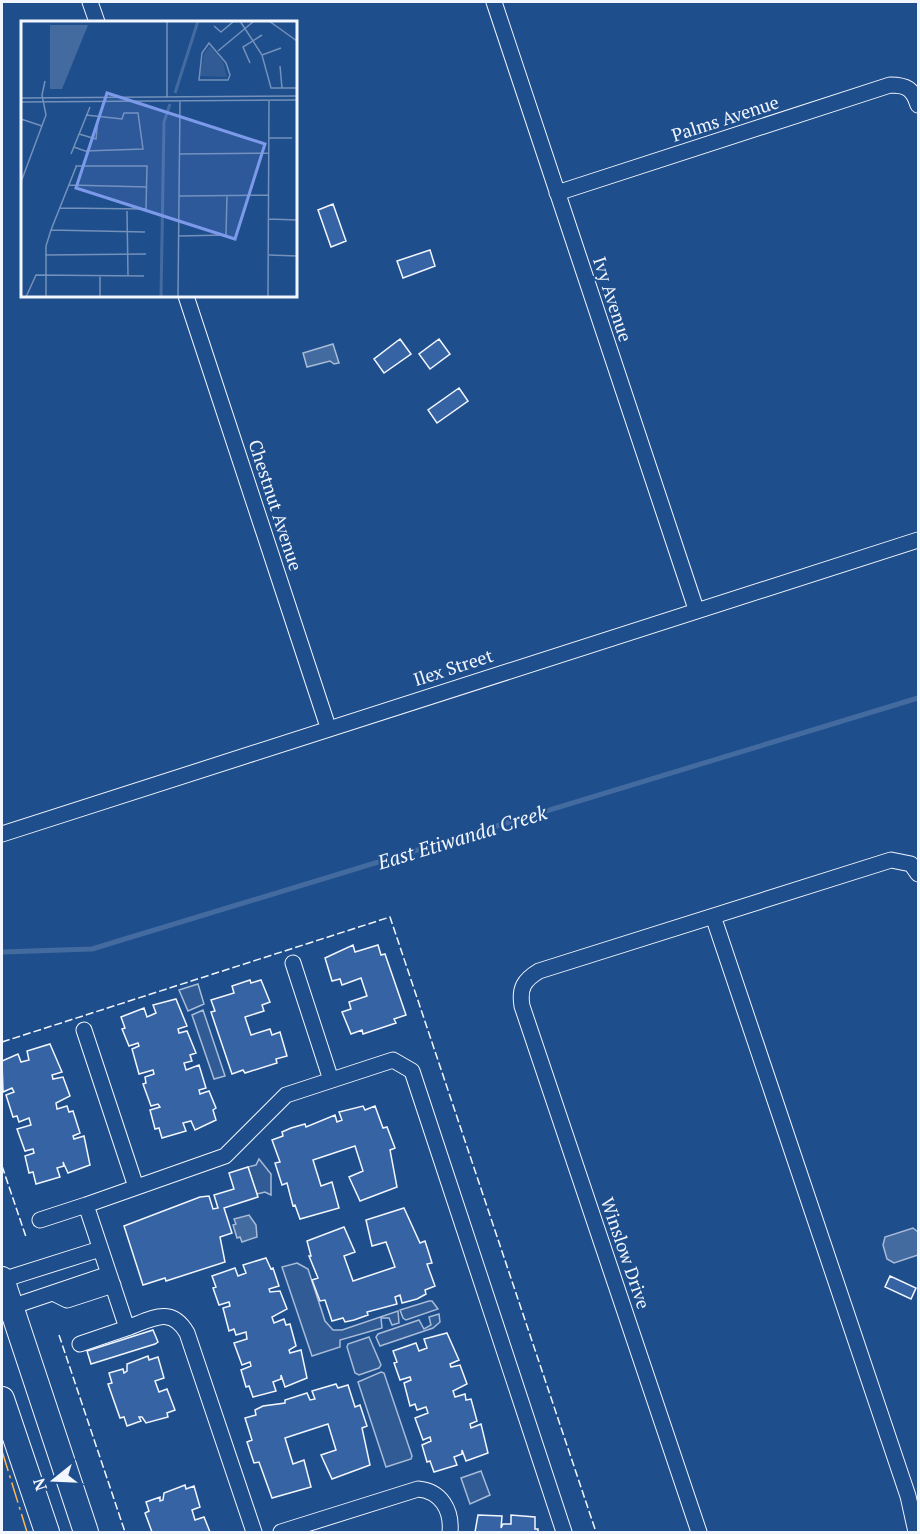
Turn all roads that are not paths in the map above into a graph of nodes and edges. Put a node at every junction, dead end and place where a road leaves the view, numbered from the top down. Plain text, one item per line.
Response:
1 (90, 2) edge
2 (494, 2) edge
3 (97, 21) edge
4 (918, 105) edge
5 (557, 193) junction
6 (186, 297) edge
7 (918, 540) edge
8 (696, 609) junction
9 (328, 727) junction
10 (2, 834) edge
11 (918, 874) edge
12 (713, 916) junction
13 (292, 963) dead end
14 (84, 1030) dead end
15 (331, 1080) junction
16 (136, 1187) junction
17 (86, 1205) junction
18 (40, 1220) dead end
19 (100, 1249) junction
20 (2, 1280) edge
21 (111, 1280) junction
22 (11, 1307) junction
23 (127, 1328) junction
24 (80, 1344) dead end
25 (2, 1399) edge
26 (46, 1533) edge
27 (86, 1533) edge
28 (254, 1533) edge
29 (281, 1533) edge
30 (450, 1533) edge
31 (564, 1533) edge
32 (699, 1533) edge
33 (916, 1533) edge

1 - 3 street
2 - 5 street, Ivy Avenue
4 - 5 street, Palms Avenue
5 - 8 street, Ivy Avenue
6 - 9 street, Chestnut Avenue
7 - 8 street, Ilex Street
8 - 9 street, Ilex Street
9 - 10 street, Ilex Street
11 - 12 street
12 - 32 street, Winslow Drive
12 - 33 street
13 - 15 street
14 - 16 street
15 - 16 street
15 - 31 street
16 - 17 street
17 - 18 street
17 - 19 street
19 - 20 street
19 - 21 street
20 - 22 main road
21 - 22 street
21 - 23 street
22 - 27 main road
23 - 24 street
23 - 28 street
25 - 26 main road
29 - 30 street

